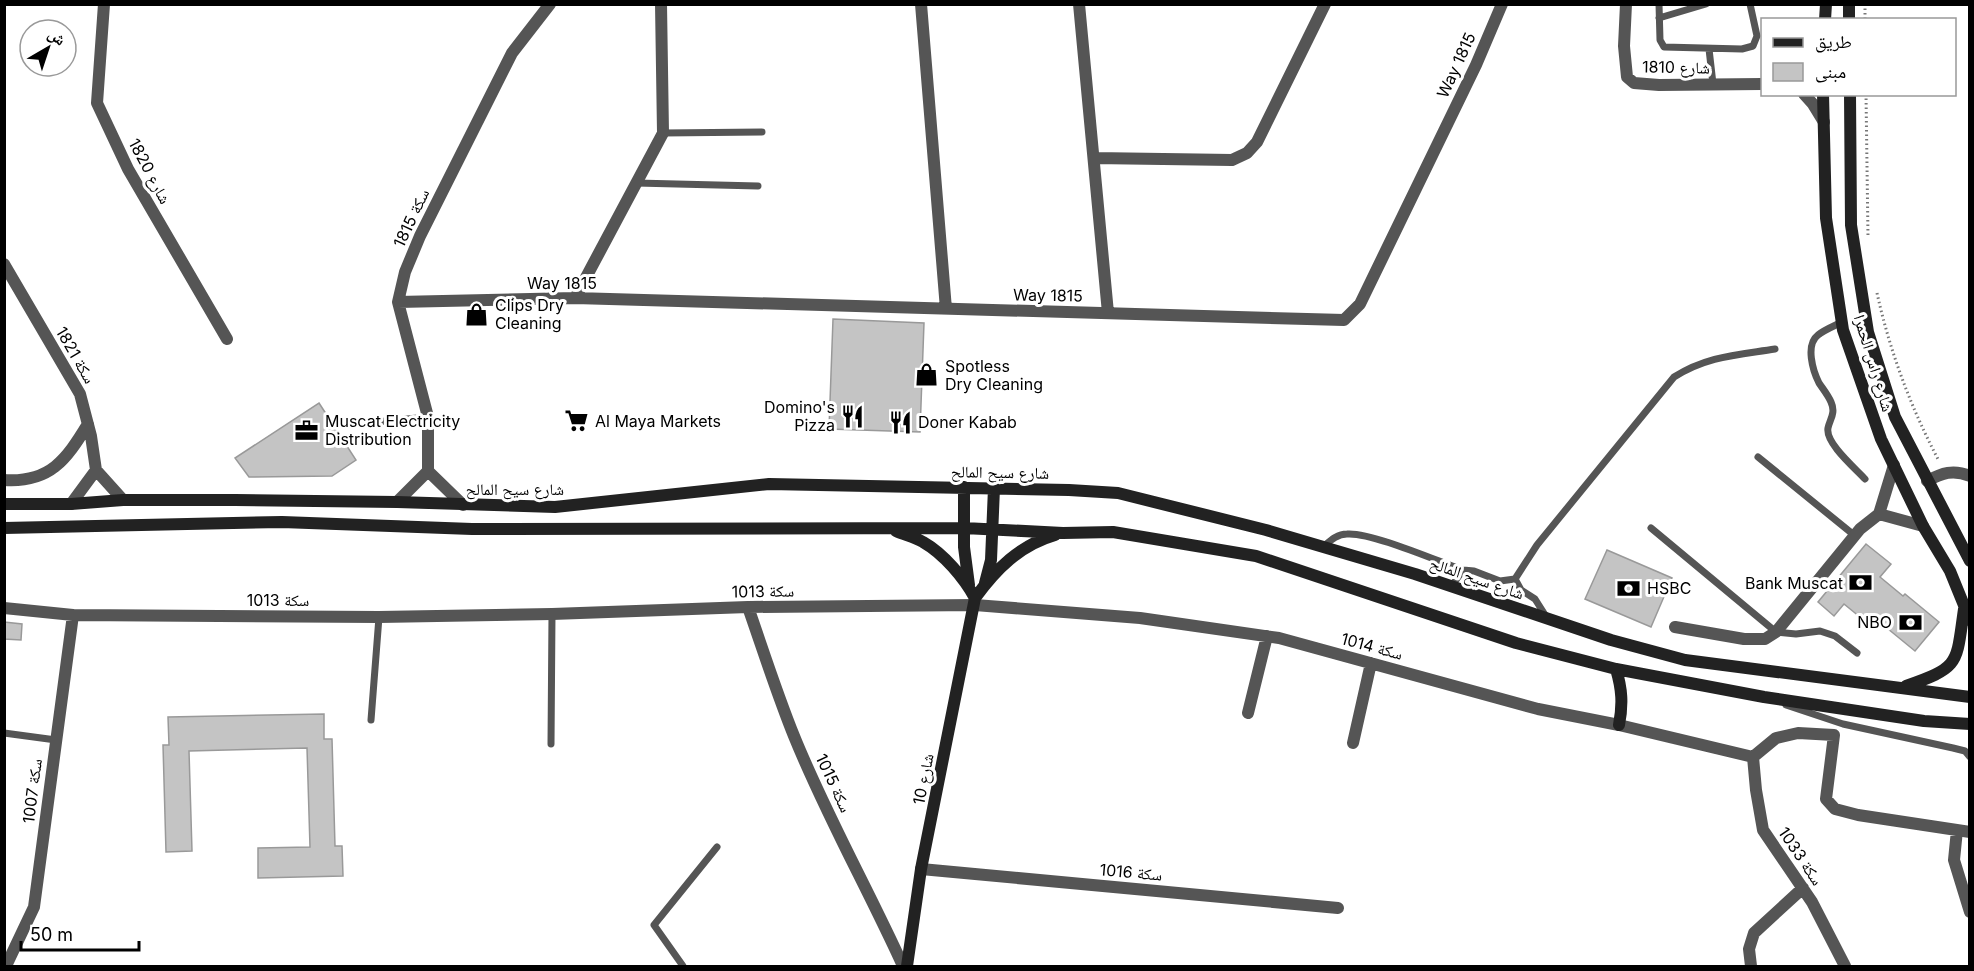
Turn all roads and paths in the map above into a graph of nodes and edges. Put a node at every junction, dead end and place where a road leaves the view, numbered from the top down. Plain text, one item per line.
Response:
1 (104, 4) edge
2 (550, 4) edge
3 (661, 4) edge
4 (921, 4) edge
5 (1079, 4) edge
6 (1325, 4) edge
7 (1502, 4) edge
8 (1626, 4) edge
9 (1659, 4) edge
10 (1706, 4) edge
11 (1750, 4) edge
12 (1659, 18) junction
13 (1709, 49) junction
14 (1713, 84) junction
15 (1761, 84) edge
16 (1806, 96) edge
17 (1823, 96) edge
18 (1850, 96) edge
19 (1866, 96) edge
20 (1824, 122) junction
21 (762, 132) dead end
22 (663, 133) junction
23 (1094, 158) junction
24 (636, 183) junction
25 (758, 186) dead end
26 (1868, 241) dead end
27 (4, 264) edge
28 (1875, 284) dead end
29 (575, 298) junction
30 (398, 302) junction
31 (946, 309) junction
32 (1108, 313) junction
33 (1842, 322) junction
34 (227, 339) dead end
35 (1775, 350) dead end
36 (428, 417) junction
37 (88, 424) junction
38 (344, 425) dead end
39 (1758, 457) dead end
40 (1894, 465) junction
41 (96, 470) junction
42 (428, 471) junction
43 (1945, 472) junction
44 (1970, 476) edge
45 (1865, 479) dead end
46 (4, 480) edge
47 (1927, 481) junction
48 (964, 487) junction
49 (993, 488) junction
50 (123, 500) junction
51 (397, 502) junction
52 (4, 504) edge
53 (71, 504) junction
54 (463, 505) junction
55 (1879, 514) junction
56 (1923, 526) junction
57 (4, 528) edge
58 (887, 528) junction
59 (964, 528) junction
60 (1651, 528) dead end
61 (992, 529) junction
62 (1063, 533) junction
63 (1854, 535) junction
64 (1323, 547) junction
65 (1970, 561) edge
66 (1463, 570) junction
67 (1515, 579) junction
68 (984, 586) junction
69 (1451, 586) junction
70 (973, 597) junction
71 (1965, 605) junction
72 (748, 607) junction
73 (4, 608) edge
74 (552, 614) junction
75 (73, 615) junction
76 (380, 617) junction
77 (1548, 619) junction
78 (1970, 620) edge
79 (1675, 627) dead end
80 (1776, 632) junction
81 (1267, 636) junction
82 (1857, 653) dead end
83 (1371, 663) junction
84 (1616, 669) junction
85 (1902, 687) junction
86 (1764, 697) junction
87 (1970, 697) edge
88 (1248, 713) dead end
89 (371, 720) dead end
90 (1970, 724) edge
91 (1619, 725) junction
92 (4, 733) edge
93 (56, 740) junction
94 (1353, 743) dead end
95 (550, 744) dead end
96 (1753, 757) junction
97 (1970, 757) edge
98 (1963, 831) edge
99 (717, 847) dead end
100 (921, 869) junction
101 (1803, 888) junction
102 (1338, 908) dead end
103 (1970, 912) edge
104 (6, 966) edge
105 (683, 966) edge
106 (905, 966) edge
107 (1751, 966) edge
108 (1845, 966) edge

1 - 34 street, 1820 شارع
2 - 30 street, سكة 1815
3 - 22 street
4 - 31 street
5 - 23 street
6 - 23 street
7 - 32 street, Way 1815
8 - 14 street, شارع 1810
9 - 12 lane
10 - 12 lane
11 - 13 lane
12 - 13 lane
13 - 14 lane
14 - 15 street, شارع 1810
16 - 20 street
17 - 20 street, شارع راس الحمرا
18 - 47 street, شارع راس الحمرا
19 - 26 path
20 - 33 street, شارع راس الحمرا
21 - 22 lane
22 - 24 street
23 - 32 street
24 - 25 lane
24 - 29 street
27 - 37 street, سكة 1821
28 - 43 path
29 - 30 street, Way 1815
29 - 31 street, Way 1815
30 - 36 street, سكة 1815
31 - 32 street, Way 1815
33 - 40 street, شارع راس الحمرا
33 - 45 lane
35 - 67 lane
36 - 38 lane
36 - 42 street, سكة 1815
37 - 41 street, سكة 1821
37 - 46 street
39 - 63 lane
40 - 55 street
40 - 56 street, شارع راس الحمرا
41 - 50 street
41 - 53 street
42 - 51 street
42 - 54 street
43 - 44 street
43 - 47 street
47 - 65 street, شارع راس الحمرا
48 - 49 street, شارع سيح المالح
48 - 54 street, شارع سيح المالح
48 - 59 street
49 - 61 street
49 - 64 street, شارع سيح المالح
50 - 51 street, شارع سيح المالح
50 - 53 street, شارع سيح المالح
51 - 54 street, شارع سيح المالح
52 - 53 street, شارع سيح المالح
55 - 56 street
55 - 63 street
56 - 71 street, شارع راس الحمرا
57 - 58 street
58 - 59 street
58 - 70 street
59 - 61 street
59 - 70 street
60 - 80 lane
61 - 62 street
61 - 68 street
62 - 68 street
62 - 84 street
63 - 80 street
64 - 66 lane
64 - 69 street, شارع سيح المالح
66 - 67 lane
66 - 69 lane
67 - 77 lane
68 - 70 street
69 - 77 street, شارع سيح المالح
70 - 72 street, سكة 1013
70 - 81 street, سكة 1014
70 - 100 street, شارع 10
71 - 78 street, شارع راس الحمرا
71 - 85 street
72 - 74 street, سكة 1013
72 - 106 street, سكة 1015
73 - 75 street, سكة 1013
74 - 76 street, سكة 1013
74 - 95 lane
75 - 76 street, سكة 1013
75 - 93 street, سكة 1007
76 - 89 lane
77 - 85 street, شارع سيح المالح
79 - 80 street
80 - 82 lane
81 - 83 street, سكة 1014
81 - 88 street
83 - 91 street, سكة 1014
83 - 94 street
84 - 86 street
84 - 91 street
85 - 87 street, شارع سيح المالح
86 - 90 street
86 - 97 lane
91 - 96 street, سكة 1014
92 - 93 lane
93 - 104 street, سكة 1007
96 - 98 street
96 - 101 street, سكة 1033
98 - 103 street
99 - 105 lane
100 - 102 street, سكة 1016
100 - 106 street, شارع 10
101 - 107 street
101 - 108 street, سكة 1033

